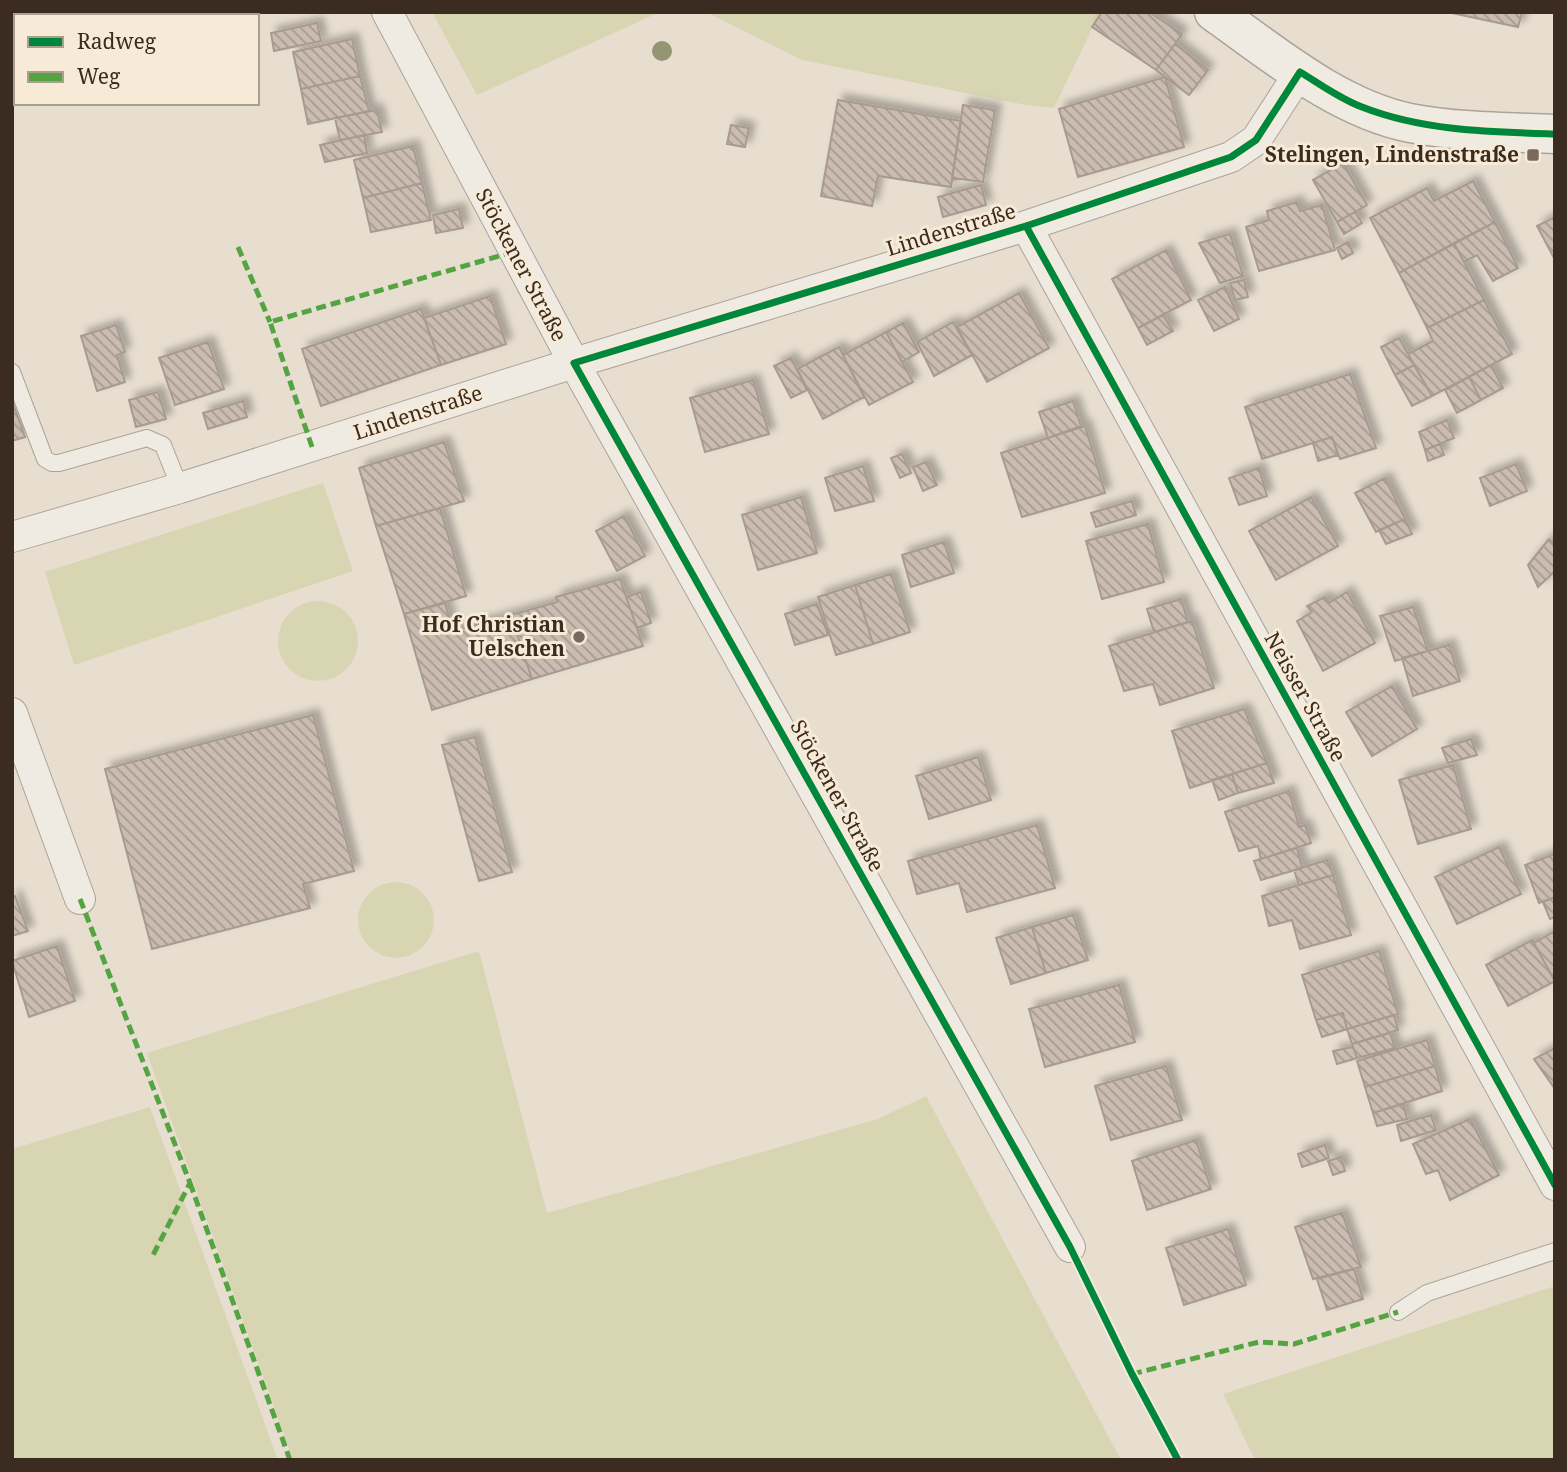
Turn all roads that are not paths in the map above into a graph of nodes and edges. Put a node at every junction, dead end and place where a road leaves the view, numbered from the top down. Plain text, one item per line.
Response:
1 (387, 12) edge
2 (1214, 12) edge
3 (1300, 72) junction
4 (1555, 134) edge
5 (1026, 226) junction
6 (574, 363) junction
7 (12, 372) edge
8 (180, 488) junction
9 (12, 537) edge
10 (12, 713) edge
11 (80, 899) dead end
12 (1555, 1185) edge
13 (1070, 1247) dead end
14 (1555, 1251) edge
15 (1398, 1312) dead end

1 - 6 street, Stöckener Straße
2 - 3 street
3 - 4 street
3 - 5 street, Lindenstraße
5 - 6 street, Lindenstraße
5 - 12 street, Neisser Straße
6 - 8 street, Lindenstraße
6 - 13 street, Stöckener Straße
7 - 8 lane
8 - 9 street, Lindenstraße
10 - 11 street
14 - 15 lane

